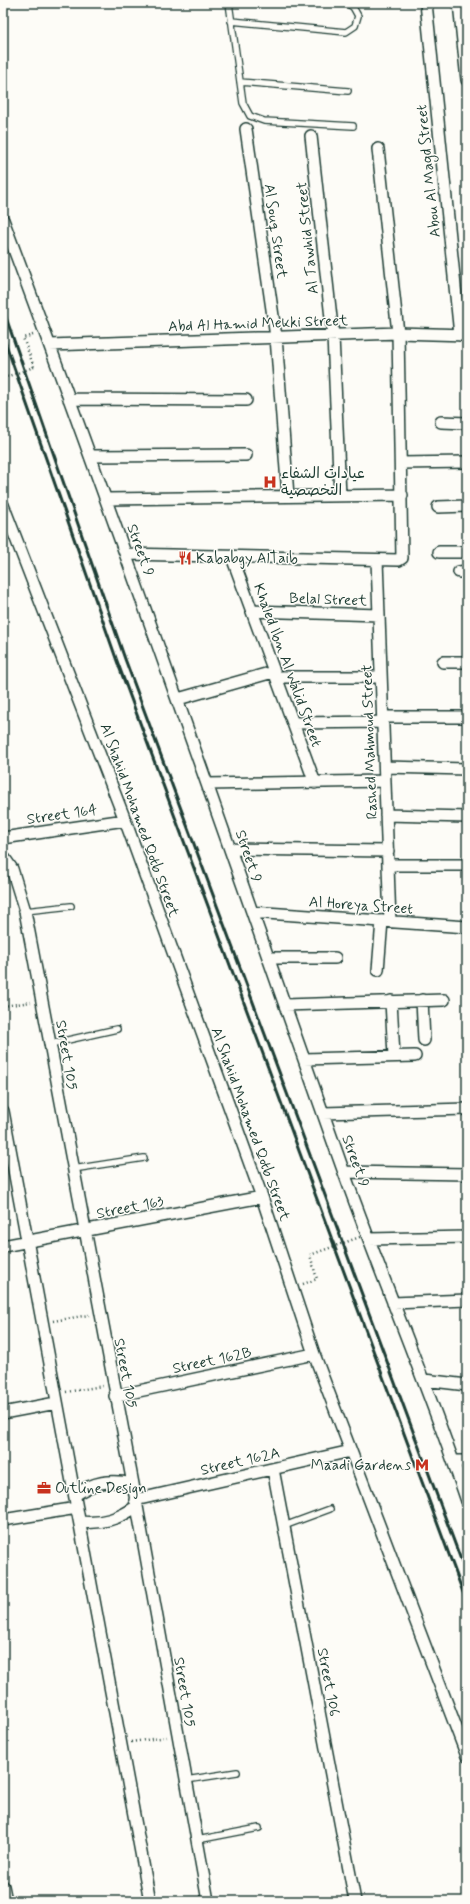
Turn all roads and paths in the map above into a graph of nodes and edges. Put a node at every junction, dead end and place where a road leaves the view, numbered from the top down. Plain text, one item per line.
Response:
1 (229, 3) edge
2 (346, 3) edge
3 (426, 3) edge
4 (459, 3) edge
5 (231, 21) junction
6 (467, 80) edge
7 (240, 82) junction
8 (348, 91) dead end
9 (353, 126) dead end
10 (246, 130) dead end
11 (311, 136) dead end
12 (378, 149) dead end
13 (3, 220) edge
14 (398, 333) junction
15 (34, 335) dead end
16 (464, 335) edge
17 (333, 336) junction
18 (276, 337) junction
19 (50, 345) junction
20 (3, 378) edge
21 (70, 399) junction
22 (246, 400) dead end
23 (441, 422) dead end
24 (467, 423) edge
25 (246, 455) dead end
26 (90, 456) junction
27 (467, 462) edge
28 (401, 463) junction
29 (402, 495) junction
30 (288, 496) junction
31 (340, 496) junction
32 (106, 499) junction
33 (3, 505) edge
34 (467, 506) edge
35 (438, 507) dead end
36 (439, 552) dead end
37 (467, 552) edge
38 (126, 554) junction
39 (232, 557) junction
40 (377, 560) junction
41 (252, 611) junction
42 (379, 615) junction
43 (443, 662) dead end
44 (467, 662) edge
45 (275, 674) junction
46 (382, 677) junction
47 (178, 699) junction
48 (467, 717) edge
49 (383, 720) junction
50 (293, 723) junction
51 (385, 767) junction
52 (467, 769) edge
53 (385, 781) junction
54 (315, 783) junction
55 (208, 784) junction
56 (386, 815) junction
57 (467, 817) edge
58 (125, 820) junction
59 (3, 838) edge
60 (230, 849) junction
61 (388, 851) junction
62 (3, 856) edge
63 (388, 865) junction
64 (467, 865) edge
65 (71, 906) dead end
66 (25, 911) junction
67 (252, 912) junction
68 (386, 922) junction
69 (467, 927) edge
70 (268, 958) junction
71 (335, 958) dead end
72 (378, 970) dead end
73 (41, 1000) junction
74 (422, 1000) junction
75 (444, 1000) dead end
76 (391, 1001) junction
77 (285, 1005) junction
78 (3, 1006) edge
79 (117, 1029) dead end
80 (424, 1040) dead end
81 (50, 1044) junction
82 (394, 1056) junction
83 (415, 1056) dead end
84 (304, 1060) junction
85 (467, 1109) edge
86 (3, 1111) edge
87 (323, 1113) junction
88 (144, 1158) dead end
89 (73, 1169) junction
90 (344, 1172) junction
91 (467, 1174) edge
92 (262, 1197) junction
93 (84, 1231) junction
94 (467, 1237) edge
95 (364, 1238) junction
96 (26, 1242) junction
97 (3, 1246) edge
98 (293, 1288) junction
99 (467, 1300) edge
100 (393, 1303) junction
101 (100, 1313) junction
102 (41, 1323) junction
103 (314, 1354) junction
104 (424, 1380) junction
105 (113, 1384) junction
106 (467, 1385) edge
107 (115, 1396) junction
108 (55, 1399) junction
109 (3, 1413) edge
110 (351, 1451) junction
111 (454, 1461) junction
112 (467, 1461) edge
113 (273, 1469) junction
114 (133, 1484) junction
115 (75, 1495) junction
116 (467, 1501) edge
117 (136, 1503) junction
118 (77, 1508) junction
119 (330, 1509) dead end
120 (3, 1520) edge
121 (80, 1522) junction
122 (284, 1526) junction
123 (178, 1736) junction
124 (121, 1744) junction
125 (467, 1756) edge
126 (237, 1772) dead end
127 (186, 1780) junction
128 (259, 1828) dead end
129 (196, 1840) junction
130 (3, 1886) edge
131 (6, 1901) edge
132 (150, 1901) edge
133 (208, 1901) edge
134 (355, 1901) edge

1 - 5 lane
2 - 5 lane
3 - 16 street, Abou Al Magd Street
4 - 6 street
5 - 7 lane
7 - 8 lane
7 - 9 lane
10 - 18 street, Al Souq Street
11 - 17 street, Al Tawhid Street
12 - 14 street
13 - 19 street, Street 9
14 - 16 street, Abd Al Hamid Mekki Street
14 - 17 street, Abd Al Hamid Mekki Street
14 - 28 street
15 - 20 path, bridge
17 - 18 street, Abd Al Hamid Mekki Street
17 - 31 street, Al Tawhid Street
18 - 19 street, Abd Al Hamid Mekki Street
18 - 30 street, Al Souq Street
19 - 21 street, Street 9
21 - 22 street
21 - 26 street, Street 9
23 - 24 street
25 - 26 street
26 - 32 street, Street 9
27 - 28 street
28 - 29 street
29 - 31 street
29 - 40 street
30 - 31 street
30 - 32 street
32 - 38 street, Street 9
33 - 58 street, Al Shahid Mohamed Qotb Street
34 - 35 street
36 - 37 street
38 - 39 street
38 - 47 street, Street 9
39 - 40 street
39 - 41 street, Khaled Ibn Al Walid Street
40 - 42 street, Rashed Mahmoud Street
41 - 42 street, Belal Street
41 - 45 street, Khaled Ibn Al Walid Street
42 - 46 street, Rashed Mahmoud Street
43 - 44 street
45 - 46 street
45 - 47 street
45 - 50 street, Khaled Ibn Al Walid Street
46 - 49 street, Rashed Mahmoud Street
47 - 55 street, Street 9
48 - 49 street
49 - 50 street
49 - 51 street, Rashed Mahmoud Street
50 - 54 street, Khaled Ibn Al Walid Street
51 - 52 street
51 - 53 street, Rashed Mahmoud Street
53 - 54 street
53 - 56 street, Rashed Mahmoud Street
54 - 55 street
55 - 60 street, Street 9
56 - 57 street
56 - 61 street, Rashed Mahmoud Street
58 - 59 street, Street 164
58 - 92 street, Al Shahid Mohamed Qotb Street
60 - 61 street
60 - 67 street, Street 9
61 - 63 street, Rashed Mahmoud Street
62 - 66 street, Street 105
63 - 64 street
63 - 68 street, Rashed Mahmoud Street
65 - 66 lane
66 - 73 street, Street 105
67 - 68 street, Al Horeya Street
67 - 70 street, Street 9
68 - 69 street, Al Horeya Street
68 - 72 street, Rashed Mahmoud Street
70 - 71 street
70 - 77 street, Street 9
73 - 78 path
73 - 81 street, Street 105
74 - 75 street
74 - 76 street
74 - 80 street
76 - 77 street
76 - 82 street
77 - 84 street, Street 9
79 - 81 lane
81 - 89 street, Street 105
82 - 83 street
82 - 84 street
84 - 87 street, Street 9
85 - 87 street
86 - 96 street
87 - 90 street, Street 9
88 - 89 lane
89 - 93 street, Street 105
90 - 91 street
90 - 95 street, Street 9
92 - 93 street, Street 163
92 - 98 street, Al Shahid Mohamed Qotb Street
93 - 96 street, Street 163
93 - 101 street, Street 105
94 - 95 street
95 - 98 path, bridge
95 - 100 street, Street 9
96 - 97 street, Street 163
96 - 102 street
98 - 103 street, Al Shahid Mohamed Qotb Street
99 - 100 street
100 - 104 street, Street 9
101 - 102 path
101 - 105 street, Street 105
102 - 108 street
103 - 107 street, Street 162B
103 - 110 street, Al Shahid Mohamed Qotb Street
104 - 106 street
104 - 111 street, Street 9
105 - 107 street, Street 105
105 - 108 path
107 - 114 street, Street 105
108 - 109 street
108 - 115 street
110 - 113 street, Street 162A
110 - 125 street, Al Shahid Mohamed Qotb Street
111 - 112 street
111 - 116 street, Street 9
113 - 117 street, Street 162A
113 - 122 street, Street 106
114 - 115 street
114 - 117 street, Street 105
115 - 118 street
117 - 121 street, Street 162A
117 - 123 street, Street 105
118 - 120 street
118 - 121 street
119 - 122 lane
121 - 124 street
122 - 134 street, Street 106
123 - 124 path
123 - 127 street, Street 105
124 - 132 street
126 - 127 lane
127 - 129 street, Street 105
128 - 129 lane
129 - 133 street, Street 105
130 - 131 street

